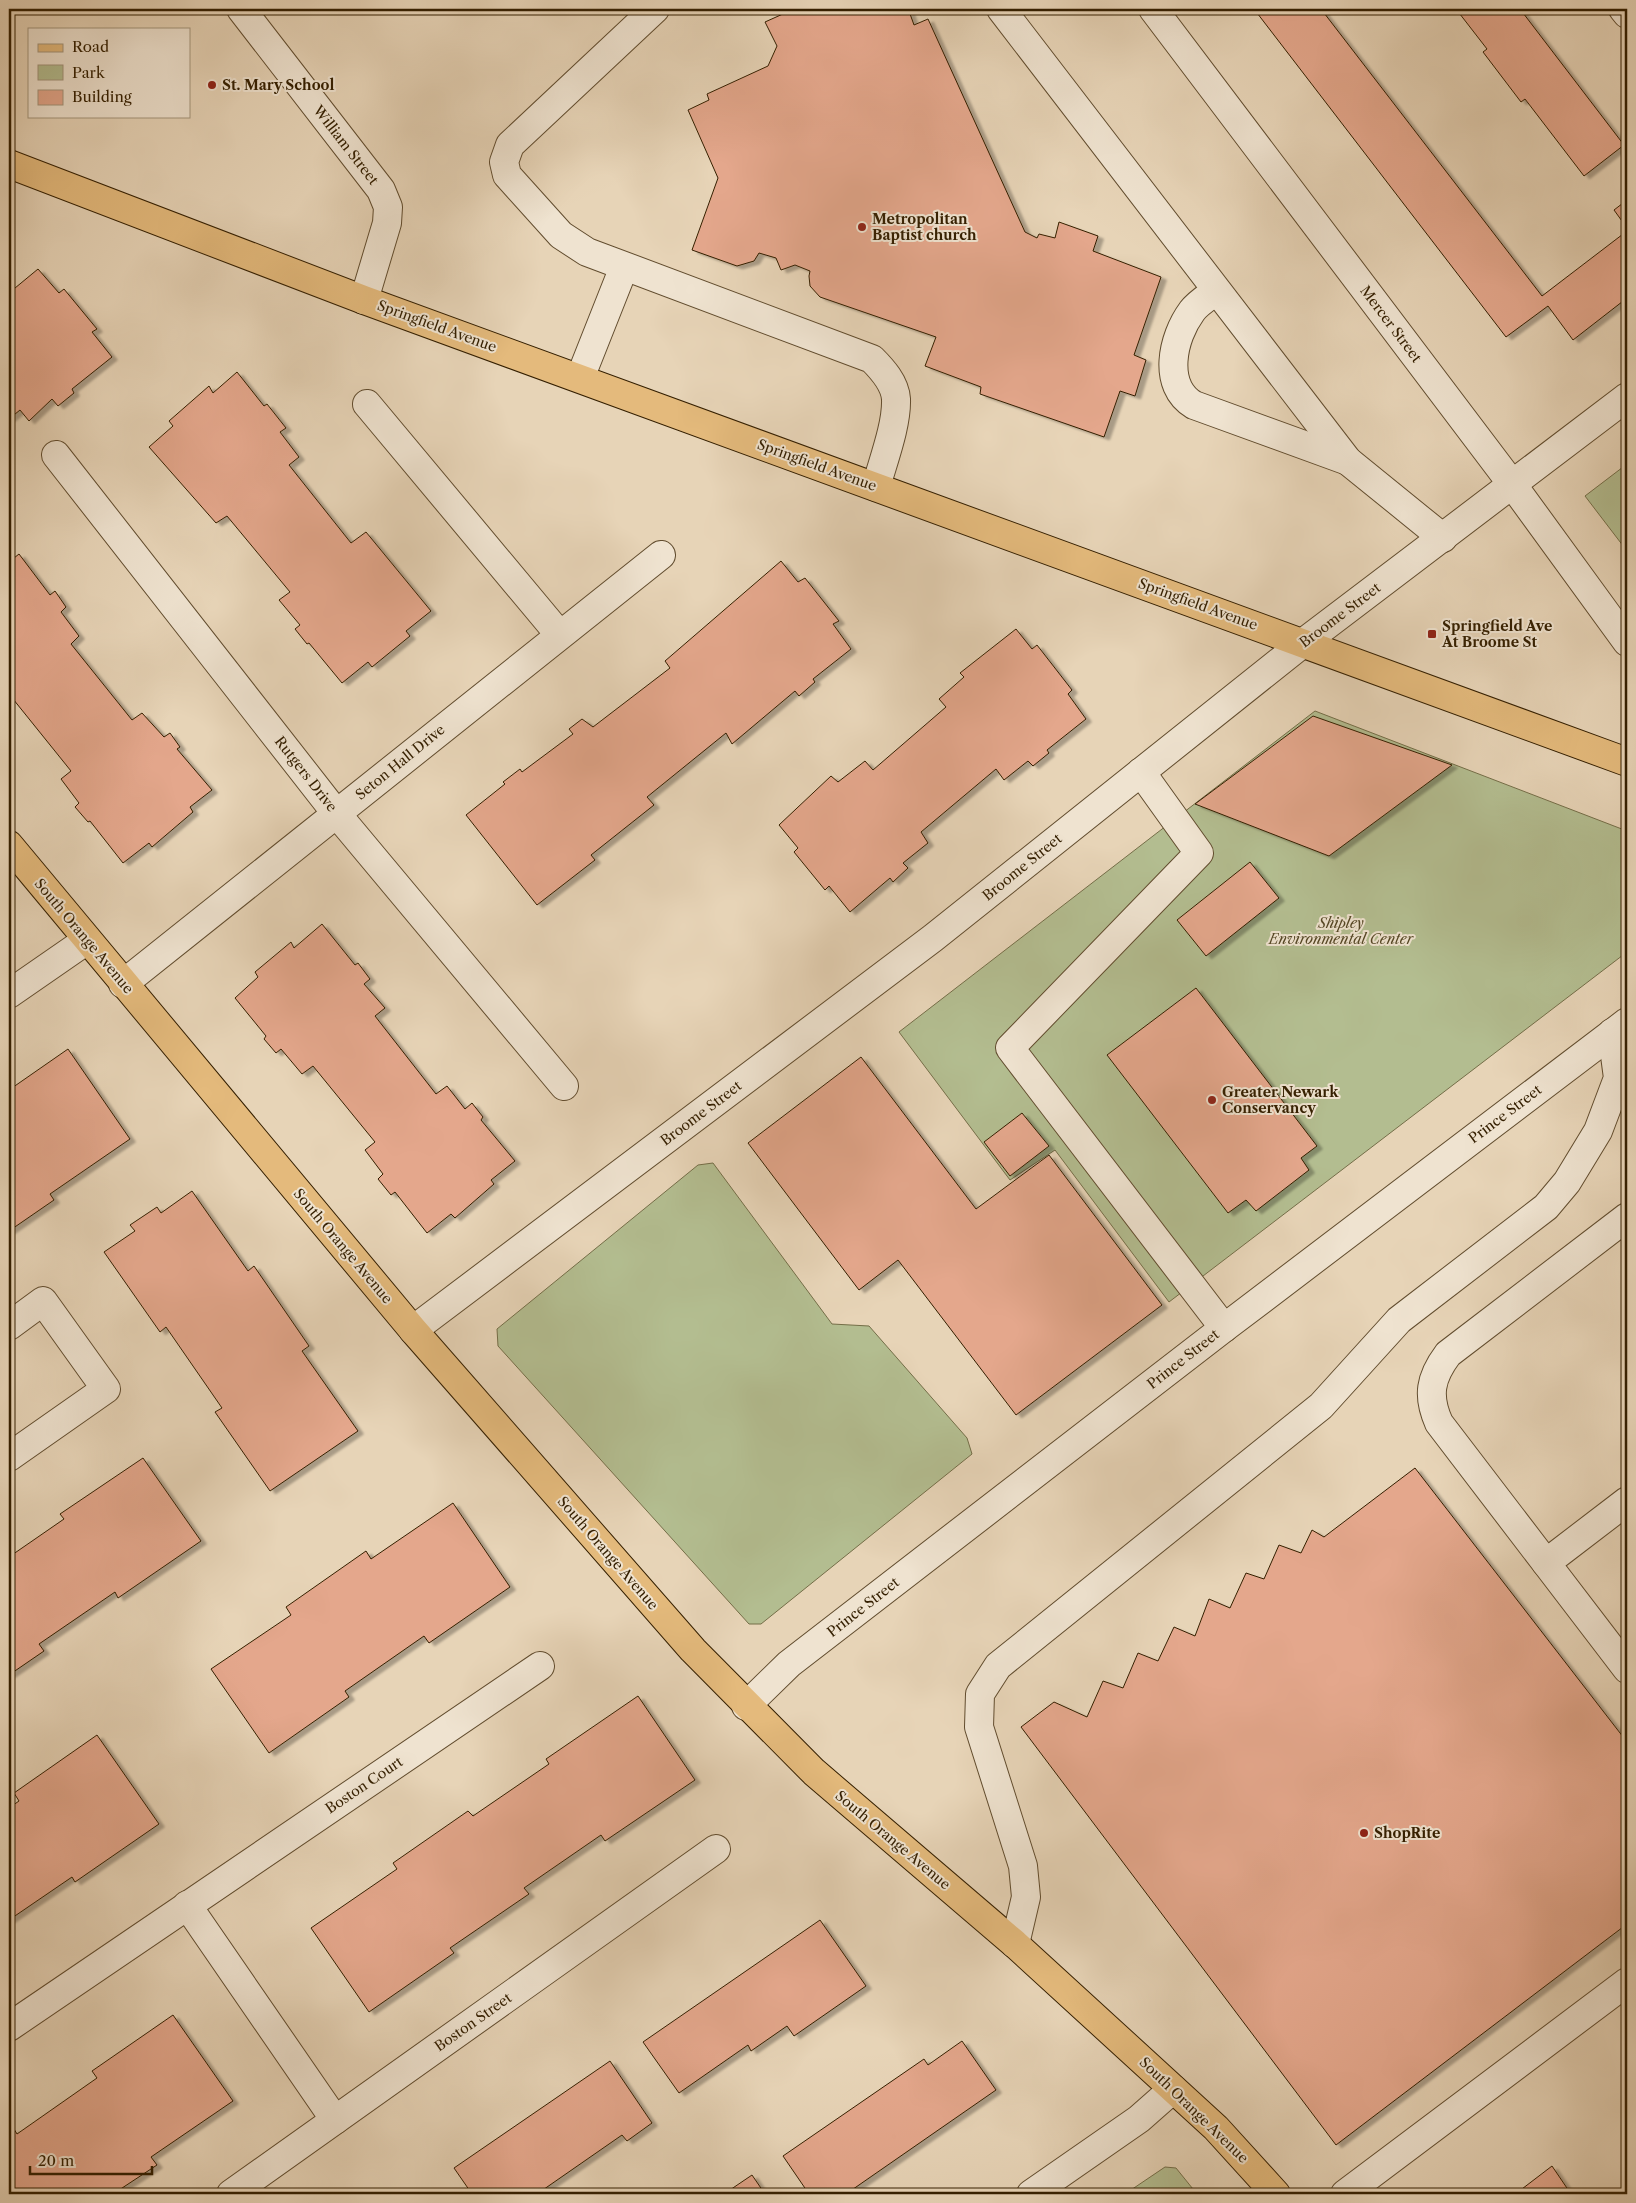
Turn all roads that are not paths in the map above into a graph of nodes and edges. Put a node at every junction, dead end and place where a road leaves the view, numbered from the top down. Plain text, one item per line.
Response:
1 (241, 9) edge
2 (654, 9) edge
3 (1001, 9) edge
4 (1153, 9) edge
5 (1623, 9) edge
6 (1627, 14) edge
7 (9, 164) edge
8 (624, 266) junction
9 (1216, 291) junction
10 (364, 300) junction
11 (580, 378) junction
12 (1627, 397) edge
13 (366, 404) dead end
14 (56, 455) dead end
15 (1348, 461) junction
16 (1512, 484) junction
17 (876, 487) junction
18 (1443, 538) junction
19 (661, 555) dead end
20 (559, 634) junction
21 (1627, 642) edge
22 (1303, 643) junction
23 (1627, 762) edge
24 (1141, 772) junction
25 (336, 813) junction
26 (9, 845) edge
27 (87, 940) junction
28 (123, 984) junction
29 (9, 994) edge
30 (1619, 1028) edge
31 (564, 1086) dead end
32 (1627, 1217) edge
33 (9, 1326) edge
34 (1224, 1328) junction
35 (413, 1330) junction
36 (9, 1458) edge
37 (1627, 1501) edge
38 (1546, 1563) junction
39 (540, 1666) dead end
40 (1627, 1669) edge
41 (746, 1706) junction
42 (716, 1849) dead end
43 (187, 1905) junction
44 (1015, 1944) junction
45 (1627, 1982) edge
46 (9, 2027) edge
47 (1174, 2088) junction
48 (335, 2120) junction
49 (231, 2194) edge
50 (1031, 2194) edge
51 (1276, 2194) edge
52 (1345, 2194) edge

1 - 10 street, William Street
2 - 8 street
3 - 9 street
4 - 16 street, Mercer Street
5 - 6 street
7 - 10 main road, Springfield Avenue
8 - 11 street
8 - 17 street
9 - 15 street
9 - 15 street
10 - 11 main road, Springfield Avenue
11 - 17 main road, Springfield Avenue
12 - 16 street, Broome Street
13 - 20 street
14 - 25 street, Rutgers Drive
15 - 18 street
16 - 18 street, Broome Street
16 - 21 street, Mercer Street
17 - 22 main road, Springfield Avenue
18 - 22 street, Broome Street
19 - 20 street, Seton Hall Drive
20 - 25 street, Seton Hall Drive
22 - 23 main road, Springfield Avenue
22 - 24 street, Broome Street
24 - 34 street
24 - 35 street, Broome Street
25 - 28 street, Seton Hall Drive
25 - 31 street, Rutgers Drive
26 - 27 main road, South Orange Avenue
27 - 28 main road, South Orange Avenue
27 - 29 street
28 - 35 main road, South Orange Avenue
30 - 34 street, Prince Street
30 - 44 street
32 - 38 street
33 - 36 street
34 - 41 street, Prince Street
35 - 41 main road, South Orange Avenue
37 - 38 street
38 - 40 street
39 - 43 street, Boston Court
41 - 44 main road, South Orange Avenue
42 - 48 street, Boston Street
43 - 46 street, Boston Court
43 - 48 street
44 - 47 main road, South Orange Avenue
45 - 52 street
47 - 50 street
47 - 51 main road, South Orange Avenue
48 - 49 street, Boston Street

